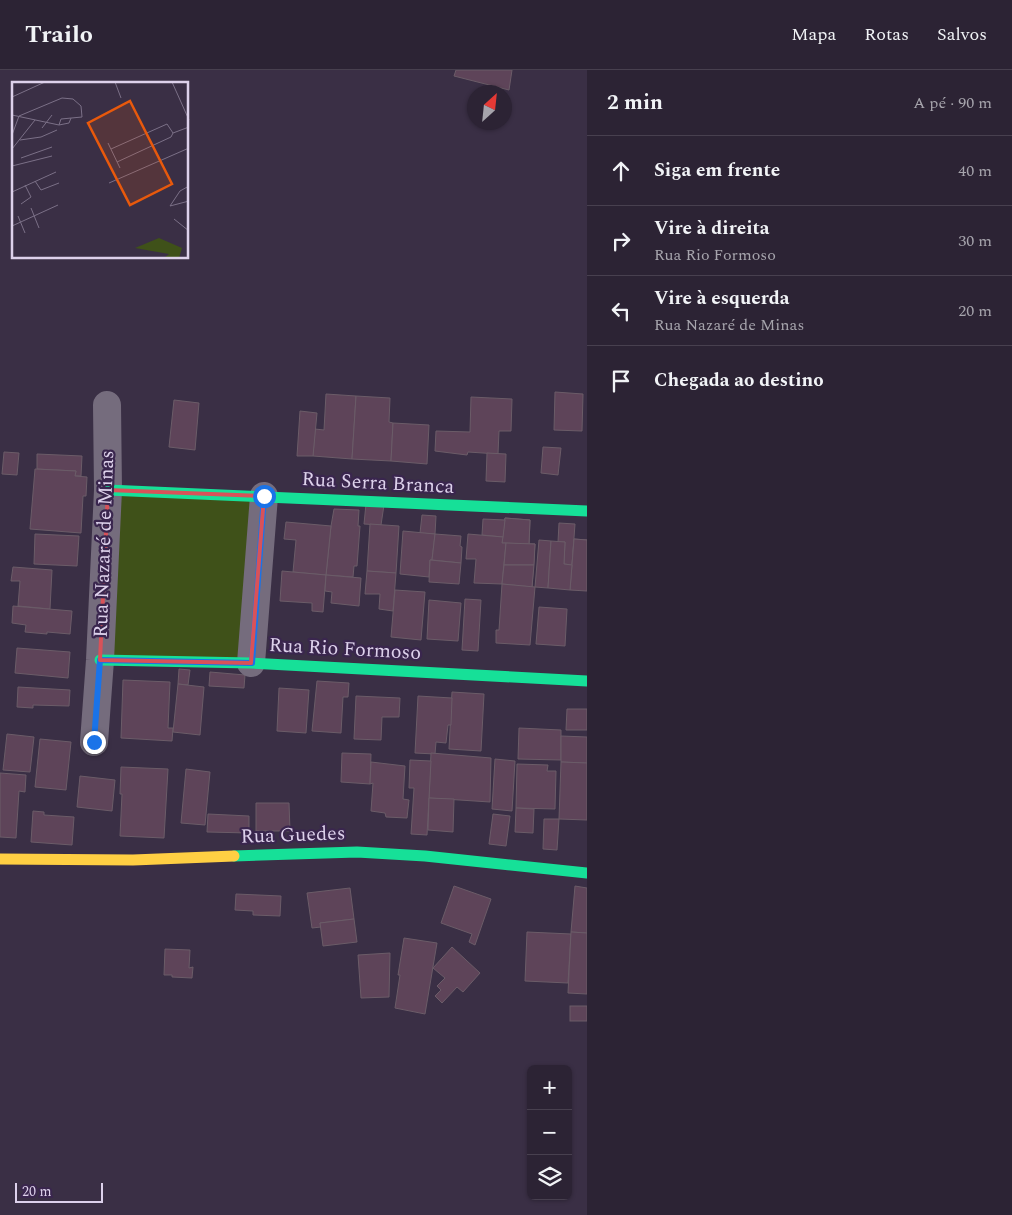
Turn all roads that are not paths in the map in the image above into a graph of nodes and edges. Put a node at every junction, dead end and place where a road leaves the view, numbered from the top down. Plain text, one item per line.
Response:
1 (107, 405) dead end
2 (108, 490) junction
3 (264, 496) junction
4 (587, 511) edge
5 (100, 660) junction
6 (252, 663) junction
7 (587, 681) edge
8 (94, 742) dead end
9 (0, 859) edge
10 (587, 873) edge

1 - 2 street, Rua Nazaré de Minas
2 - 3 street, Rua Serra Branca
2 - 5 street, Rua Nazaré de Minas
3 - 4 street, Rua Serra Branca
3 - 6 street
5 - 6 street, Rua Rio Formoso
5 - 8 street, Rua Nazaré de Minas
6 - 7 street, Rua Rio Formoso
9 - 10 street, Rua Guedes

